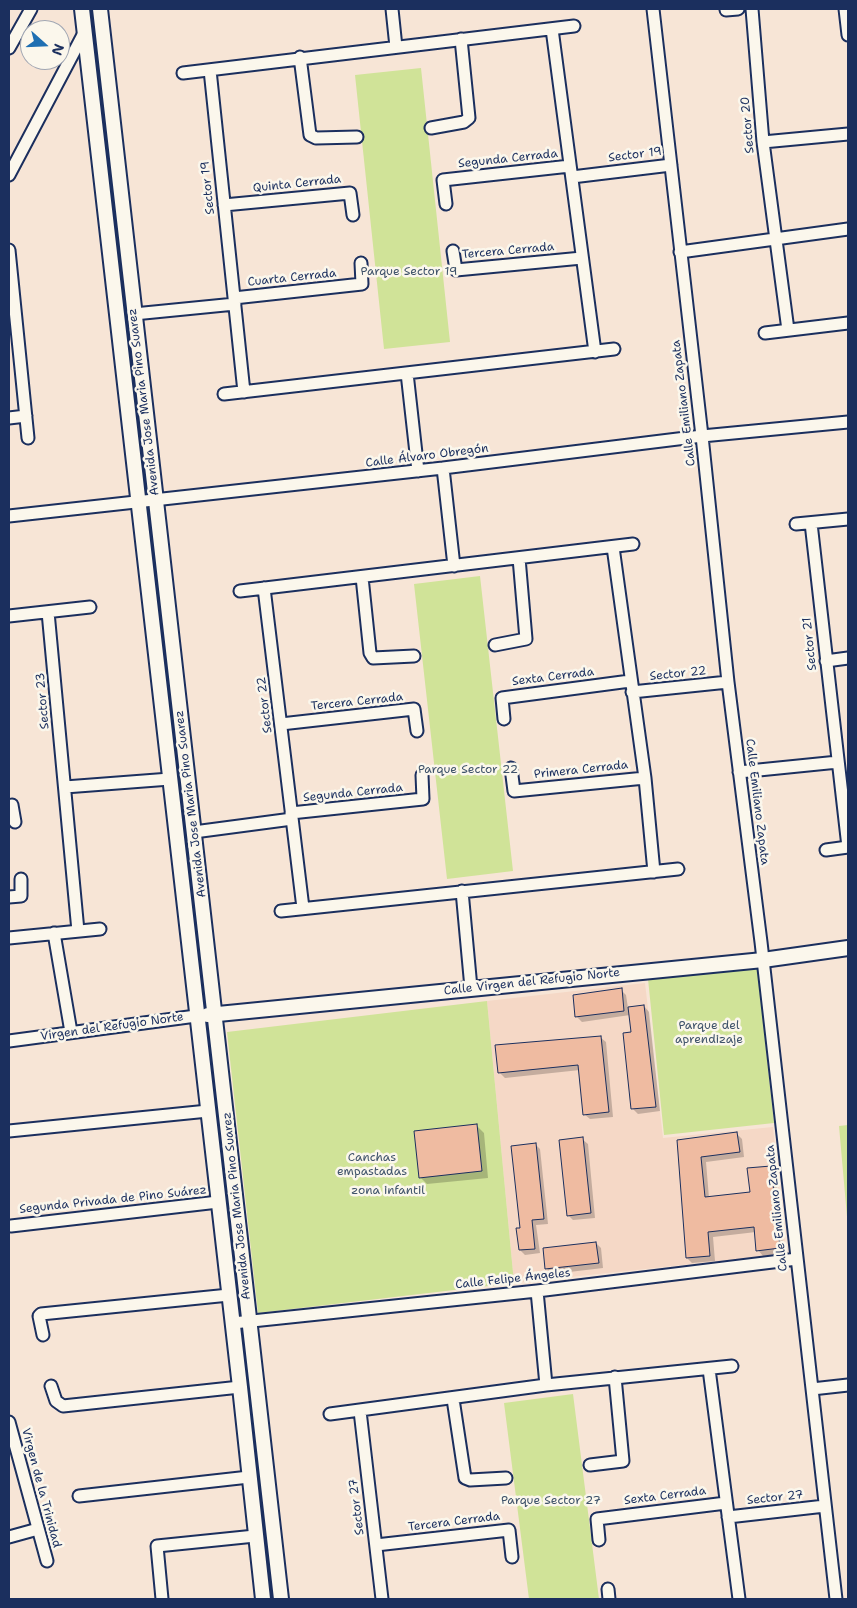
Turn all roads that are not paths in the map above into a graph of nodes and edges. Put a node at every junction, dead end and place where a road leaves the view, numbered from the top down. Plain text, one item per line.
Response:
1 (31, 9) edge
2 (82, 9) edge
3 (100, 9) edge
4 (392, 9) edge
5 (653, 9) edge
6 (752, 9) edge
7 (845, 9) edge
8 (574, 26) dead end
9 (552, 29) junction
10 (84, 33) junction
11 (848, 35) edge
12 (461, 39) junction
13 (396, 47) junction
14 (9, 48) edge
15 (300, 57) junction
16 (210, 70) junction
17 (183, 73) dead end
18 (431, 128) dead end
19 (848, 134) edge
20 (357, 136) dead end
21 (763, 142) junction
22 (116, 150) junction
23 (97, 151) junction
24 (671, 165) junction
25 (571, 172) junction
26 (9, 175) edge
27 (446, 204) dead end
28 (224, 205) junction
29 (353, 215) dead end
30 (848, 229) edge
31 (776, 238) junction
32 (9, 250) edge
33 (453, 251) dead end
34 (680, 252) junction
35 (582, 258) junction
36 (361, 263) dead end
37 (234, 301) junction
38 (134, 314) junction
39 (848, 323) edge
40 (788, 330) junction
41 (764, 333) dead end
42 (614, 349) dead end
43 (595, 352) junction
44 (407, 373) junction
45 (244, 392) junction
46 (224, 394) dead end
47 (26, 416) junction
48 (9, 418) edge
49 (848, 422) edge
50 (702, 436) junction
51 (28, 438) dead end
52 (443, 468) junction
53 (418, 470) junction
54 (156, 500) junction
55 (137, 502) junction
56 (9, 516) edge
57 (848, 519) edge
58 (811, 523) junction
59 (796, 524) dead end
60 (633, 544) dead end
61 (613, 547) junction
62 (520, 558) junction
63 (454, 566) junction
64 (362, 576) junction
65 (264, 588) junction
66 (240, 591) dead end
67 (90, 607) dead end
68 (48, 612) junction
69 (9, 616) edge
70 (495, 645) dead end
71 (414, 656) dead end
72 (848, 658) edge
73 (826, 660) junction
74 (728, 682) junction
75 (631, 686) junction
76 (504, 719) dead end
77 (281, 724) junction
78 (417, 731) dead end
79 (848, 751) edge
80 (837, 757) junction
81 (511, 768) dead end
82 (739, 772) junction
83 (422, 775) dead end
84 (645, 778) junction
85 (170, 779) junction
86 (65, 787) junction
87 (9, 806) edge
88 (292, 816) junction
89 (14, 822) dead end
90 (194, 832) junction
91 (848, 847) edge
92 (826, 850) dead end
93 (678, 869) dead end
94 (654, 872) junction
95 (20, 880) dead end
96 (462, 891) junction
97 (9, 897) edge
98 (303, 908) junction
99 (280, 911) dead end
100 (100, 929) dead end
101 (78, 931) junction
102 (54, 933) junction
103 (9, 938) edge
104 (848, 948) edge
105 (763, 960) junction
106 (471, 988) junction
107 (215, 1014) junction
108 (196, 1016) junction
109 (71, 1032) junction
110 (9, 1041) edge
111 (208, 1111) junction
112 (9, 1131) edge
113 (218, 1202) junction
114 (11, 1226) dead end
115 (797, 1258) junction
116 (537, 1291) junction
117 (229, 1295) junction
118 (249, 1321) junction
119 (232, 1323) junction
120 (43, 1335) dead end
121 (732, 1366) dead end
122 (709, 1369) junction
123 (615, 1377) junction
124 (546, 1385) junction
125 (848, 1385) edge
126 (51, 1386) dead end
127 (240, 1387) junction
128 (812, 1390) junction
129 (454, 1399) junction
130 (360, 1411) junction
131 (330, 1414) dead end
132 (9, 1422) edge
133 (13, 1455) edge
134 (590, 1465) dead end
135 (249, 1477) junction
136 (506, 1478) dead end
137 (79, 1496) dead end
138 (726, 1503) junction
139 (825, 1506) junction
140 (728, 1517) junction
141 (38, 1529) junction
142 (255, 1536) junction
143 (9, 1537) edge
144 (599, 1540) dead end
145 (376, 1545) junction
146 (512, 1557) dead end
147 (47, 1561) dead end
148 (162, 1599) edge
149 (262, 1599) edge
150 (281, 1599) edge
151 (382, 1599) edge
152 (736, 1599) edge
153 (836, 1599) edge

1 - 14 street
2 - 10 street, Avenida Jose Maria Pino Suarez
3 - 22 street, Avenida Jose Maria Pino Suarez
4 - 13 street
5 - 24 street, Calle Emiliano Zapata
6 - 21 street, Sector 20
7 - 11 street
8 - 9 street
9 - 12 street
9 - 25 street
10 - 23 street, Avenida Jose Maria Pino Suarez
10 - 26 street
12 - 13 street
12 - 18 street
13 - 15 street
15 - 16 street
15 - 20 street
16 - 17 street
16 - 28 street, Sector 19
19 - 21 street
21 - 31 street, Sector 20
22 - 23 street
22 - 38 street, Avenida Jose Maria Pino Suarez
23 - 55 street, Avenida Jose Maria Pino Suarez
24 - 25 street, Sector 19
24 - 34 street, Calle Emiliano Zapata
25 - 27 street, Segunda Cerrada
25 - 35 street
28 - 29 street, Quinta Cerrada
28 - 37 street, Sector 19
30 - 31 street
31 - 34 street
31 - 40 street, Sector 20
32 - 47 street
33 - 35 street, Tercera Cerrada
34 - 50 street, Calle Emiliano Zapata
35 - 43 street
36 - 37 street, Cuarta Cerrada
37 - 38 street
37 - 45 street, Sector 19
38 - 54 street, Avenida Jose Maria Pino Suarez
39 - 40 street
40 - 41 street
42 - 43 street
43 - 44 street
44 - 45 street
44 - 53 street
45 - 46 street
47 - 48 street
47 - 51 street
49 - 50 street, Calle Álvaro Obregón
50 - 52 street, Calle Álvaro Obregón
50 - 74 street, Calle Emiliano Zapata
52 - 53 street, Calle Álvaro Obregón
52 - 63 street
53 - 54 street, Calle Álvaro Obregón
54 - 55 street, Calle Álvaro Obregón
54 - 90 street, Avenida Jose Maria Pino Suarez
55 - 56 street, Calle Álvaro Obregón
55 - 85 street, Avenida Jose Maria Pino Suarez
57 - 58 street
58 - 59 street
58 - 73 street, Sector 21
60 - 61 street
61 - 62 street
61 - 75 street
62 - 63 street
62 - 70 street
63 - 64 street
64 - 65 street
64 - 71 street
65 - 66 street
65 - 77 street, Sector 22
67 - 68 street
68 - 69 street
68 - 86 street, Sector 23
72 - 73 street
73 - 80 street, Sector 21
74 - 75 street, Sector 22
74 - 82 street, Calle Emiliano Zapata
75 - 76 street, Sexta Cerrada
75 - 84 street
77 - 78 street, Tercera Cerrada
77 - 88 street, Sector 22
79 - 80 street
80 - 82 street
80 - 91 street, Sector 21
81 - 84 street, Primera Cerrada
82 - 105 street, Calle Emiliano Zapata
83 - 88 street, Segunda Cerrada
84 - 94 street
85 - 86 street
85 - 108 street, Avenida Jose Maria Pino Suarez
86 - 101 street, Sector 23
87 - 89 street
88 - 90 street
88 - 98 street, Sector 22
90 - 107 street, Avenida Jose Maria Pino Suarez
91 - 92 street, Sector 21
93 - 94 street
94 - 96 street
95 - 97 street
96 - 98 street
96 - 106 street
98 - 99 street
100 - 101 street
101 - 102 street
102 - 103 street
102 - 109 street
104 - 105 street, Calle Virgen del Refugio Norte
105 - 106 street, Calle Virgen del Refugio Norte
105 - 115 street, Calle Emiliano Zapata
106 - 107 street, Calle Virgen del Refugio Norte
107 - 108 street, Virgen del Refugio Norte
107 - 118 street, Avenida Jose Maria Pino Suarez
108 - 109 street, Virgen del Refugio Norte
108 - 111 street, Avenida Jose Maria Pino Suarez
109 - 110 street, Virgen del Refugio Norte
111 - 112 street
111 - 113 street, Avenida Jose Maria Pino Suarez
113 - 114 street, Segunda Privada de Pino Suárez
113 - 117 street, Avenida Jose Maria Pino Suarez
115 - 116 street, Calle Felipe Ángeles
115 - 128 street, Calle Emiliano Zapata
116 - 118 street, Calle Felipe Ángeles
116 - 124 street
117 - 119 street, Avenida Jose Maria Pino Suarez
117 - 120 street
118 - 119 street, Calle Felipe Ángeles
118 - 150 street, Avenida Jose Maria Pino Suarez
119 - 127 street, Avenida Jose Maria Pino Suarez
121 - 122 street
122 - 123 street
122 - 138 street
123 - 124 street
123 - 134 street
124 - 129 street
125 - 128 street
126 - 127 street
127 - 135 street, Avenida Jose Maria Pino Suarez
128 - 139 street, Calle Emiliano Zapata
129 - 130 street
129 - 136 street
130 - 131 street
130 - 145 street, Sector 27
132 - 133 street, Virgen de la Trinidad
133 - 141 street, Virgen de la Trinidad
135 - 137 street
135 - 142 street, Avenida Jose Maria Pino Suarez
138 - 140 street
138 - 144 street, Sexta Cerrada
139 - 140 street, Sector 27
139 - 153 street, Calle Emiliano Zapata
140 - 152 street
141 - 143 street
141 - 147 street, Virgen de la Trinidad
142 - 148 street
142 - 149 street, Avenida Jose Maria Pino Suarez
145 - 146 street, Tercera Cerrada
145 - 151 street, Sector 27

